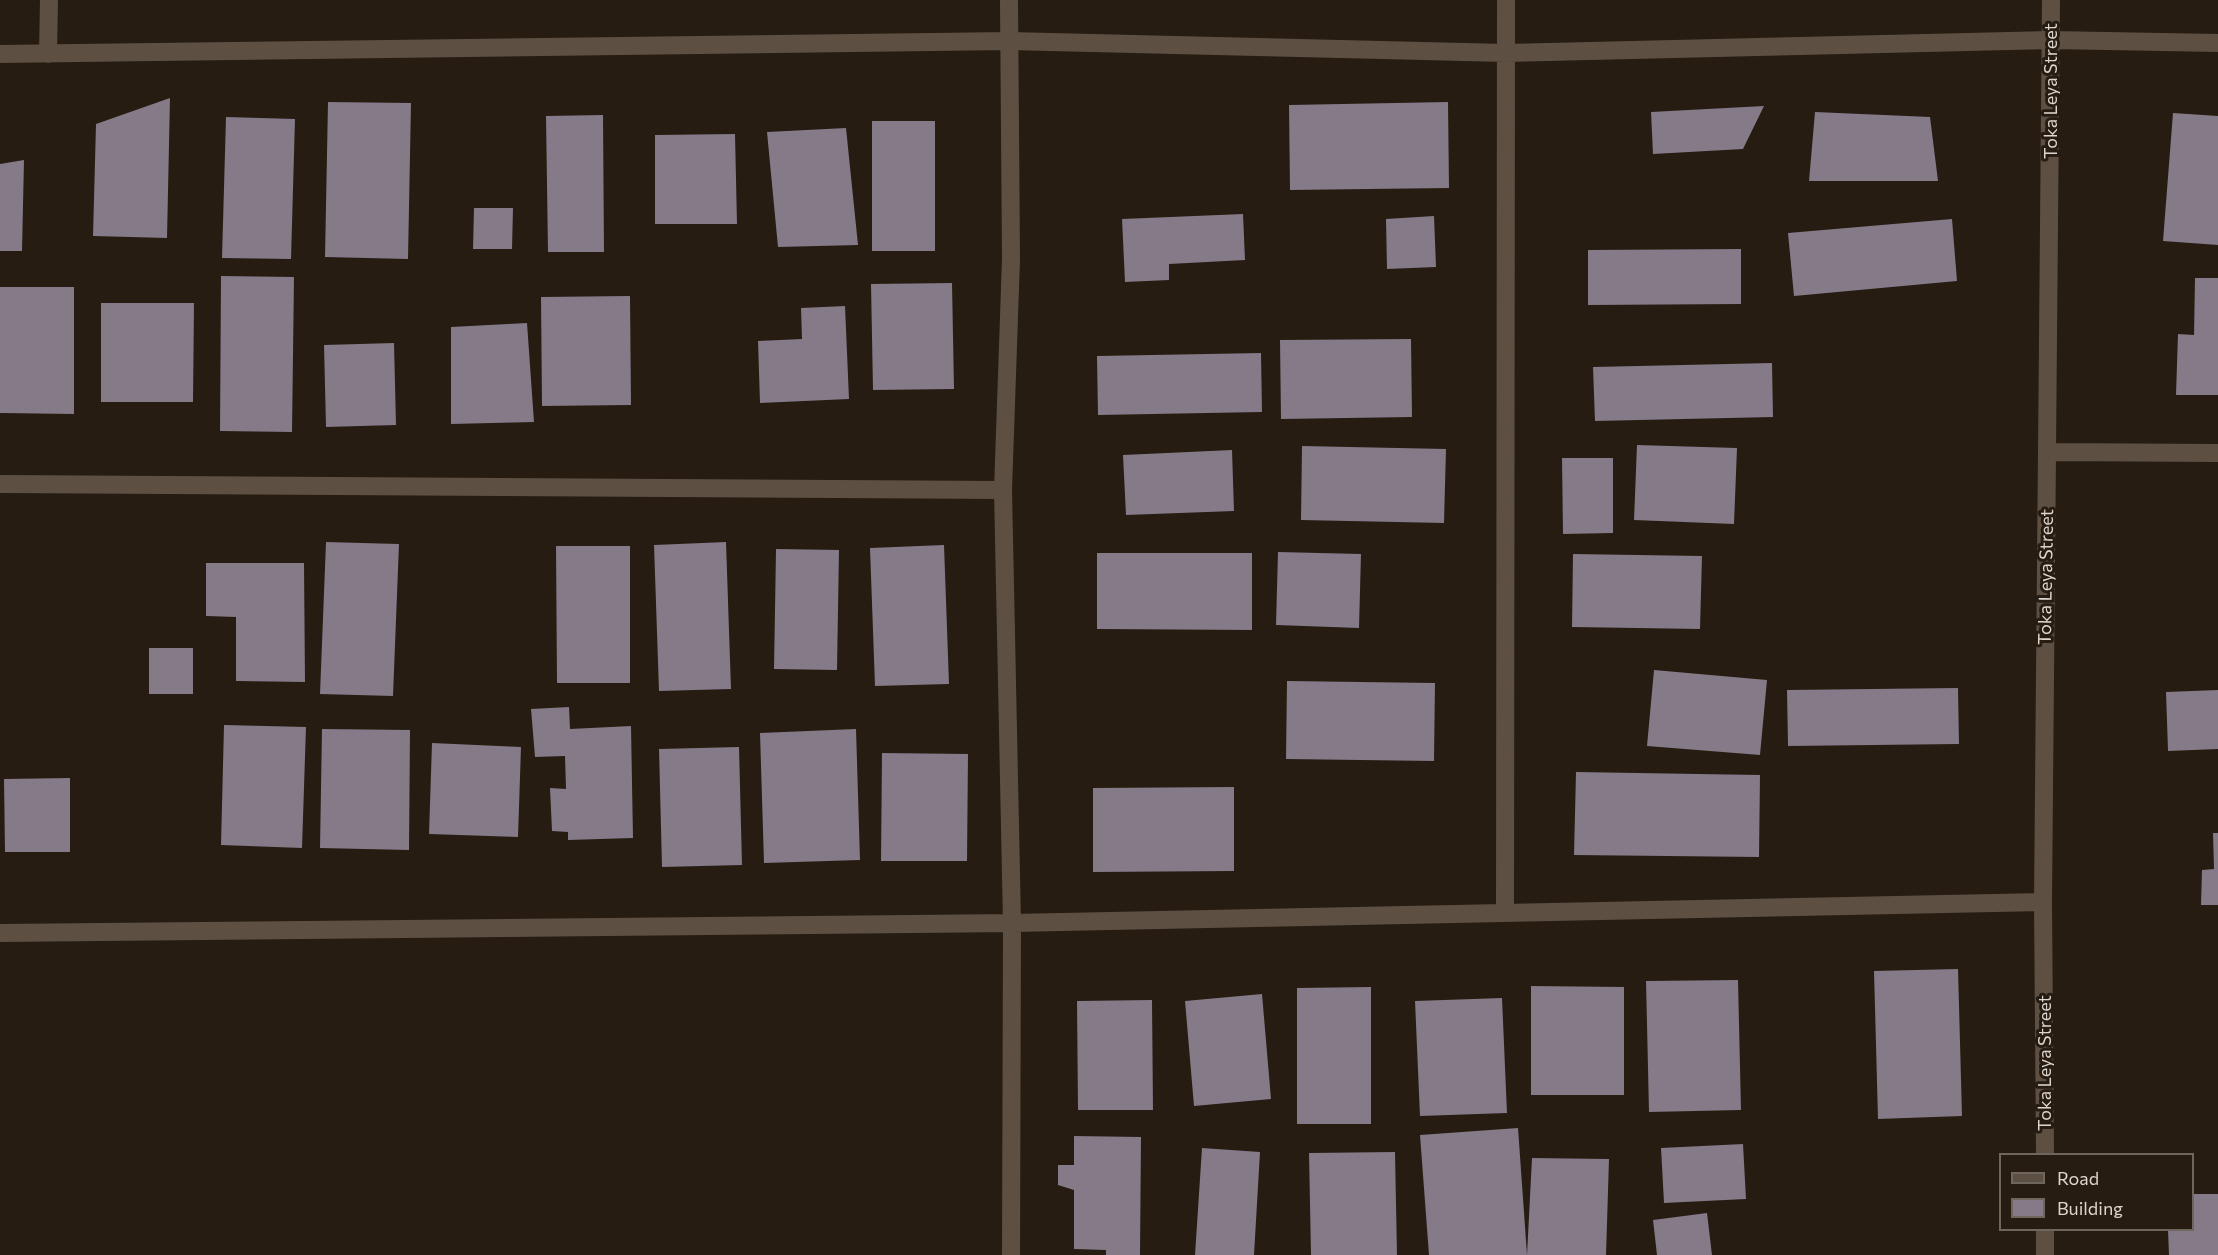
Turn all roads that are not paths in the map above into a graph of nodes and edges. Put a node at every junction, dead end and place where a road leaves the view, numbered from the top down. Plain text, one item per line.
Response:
1 (49, 0) edge
2 (1009, 0) edge
3 (1506, 0) edge
4 (2051, 0) edge
5 (2051, 40) junction
6 (1009, 41) junction
7 (2218, 43) edge
8 (1506, 53) junction
9 (0, 54) edge
10 (48, 54) junction
11 (2048, 452) junction
12 (2218, 453) edge
13 (0, 484) edge
14 (1003, 490) junction
15 (2043, 902) junction
16 (1505, 912) junction
17 (1012, 923) junction
18 (0, 933) edge
19 (2045, 1153) edge
20 (2045, 1231) edge
21 (1011, 1255) edge
22 (2046, 1255) edge

1 - 10 street
2 - 6 street
3 - 8 street
4 - 5 street, Toka Leya Street
5 - 7 street
5 - 8 street
5 - 11 street, Toka Leya Street
6 - 8 street
6 - 10 street
6 - 14 street
8 - 16 street
9 - 10 street
11 - 12 street
11 - 15 street, Toka Leya Street
13 - 14 street
14 - 17 street
15 - 16 street
15 - 19 street, Toka Leya Street
16 - 17 street
17 - 18 street
17 - 21 street
20 - 22 street

